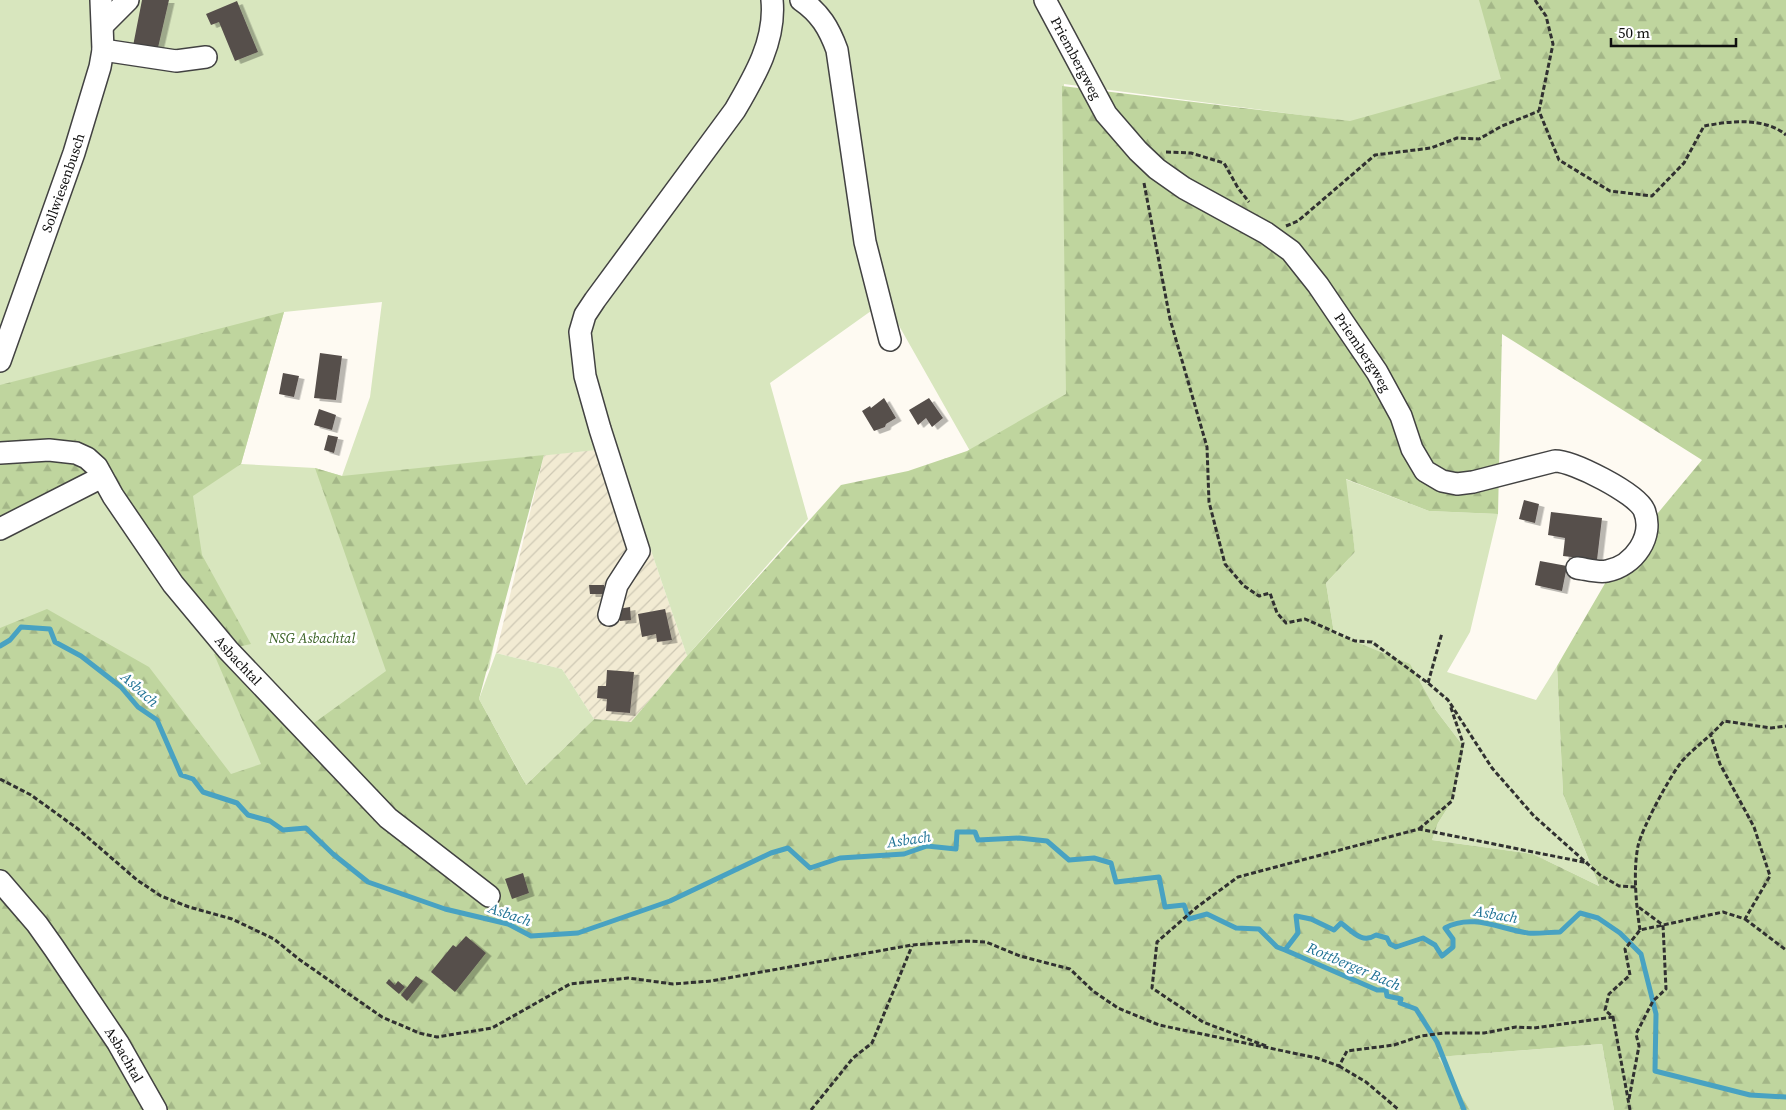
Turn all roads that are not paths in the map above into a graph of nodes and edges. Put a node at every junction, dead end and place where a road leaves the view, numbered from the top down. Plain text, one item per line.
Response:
1 (100, 0) edge
2 (128, 0) edge
3 (772, 0) edge
4 (800, 0) edge
5 (1045, 0) edge
6 (103, 25) junction
7 (103, 50) junction
8 (206, 57) dead end
9 (890, 340) dead end
10 (0, 361) edge
11 (0, 453) edge
12 (102, 477) junction
13 (0, 529) edge
14 (1576, 568) dead end
15 (609, 615) dead end
16 (0, 881) edge
17 (489, 896) dead end
18 (156, 1110) edge

1 - 6 street, Sollwiesenbusch
2 - 6 street
3 - 15 street
4 - 9 street
5 - 14 street, Priembergweg
6 - 7 street, Sollwiesenbusch
7 - 8 street
7 - 10 street, Sollwiesenbusch
11 - 12 street
12 - 13 street
12 - 17 street, Asbachtal
16 - 18 street, Asbachtal

